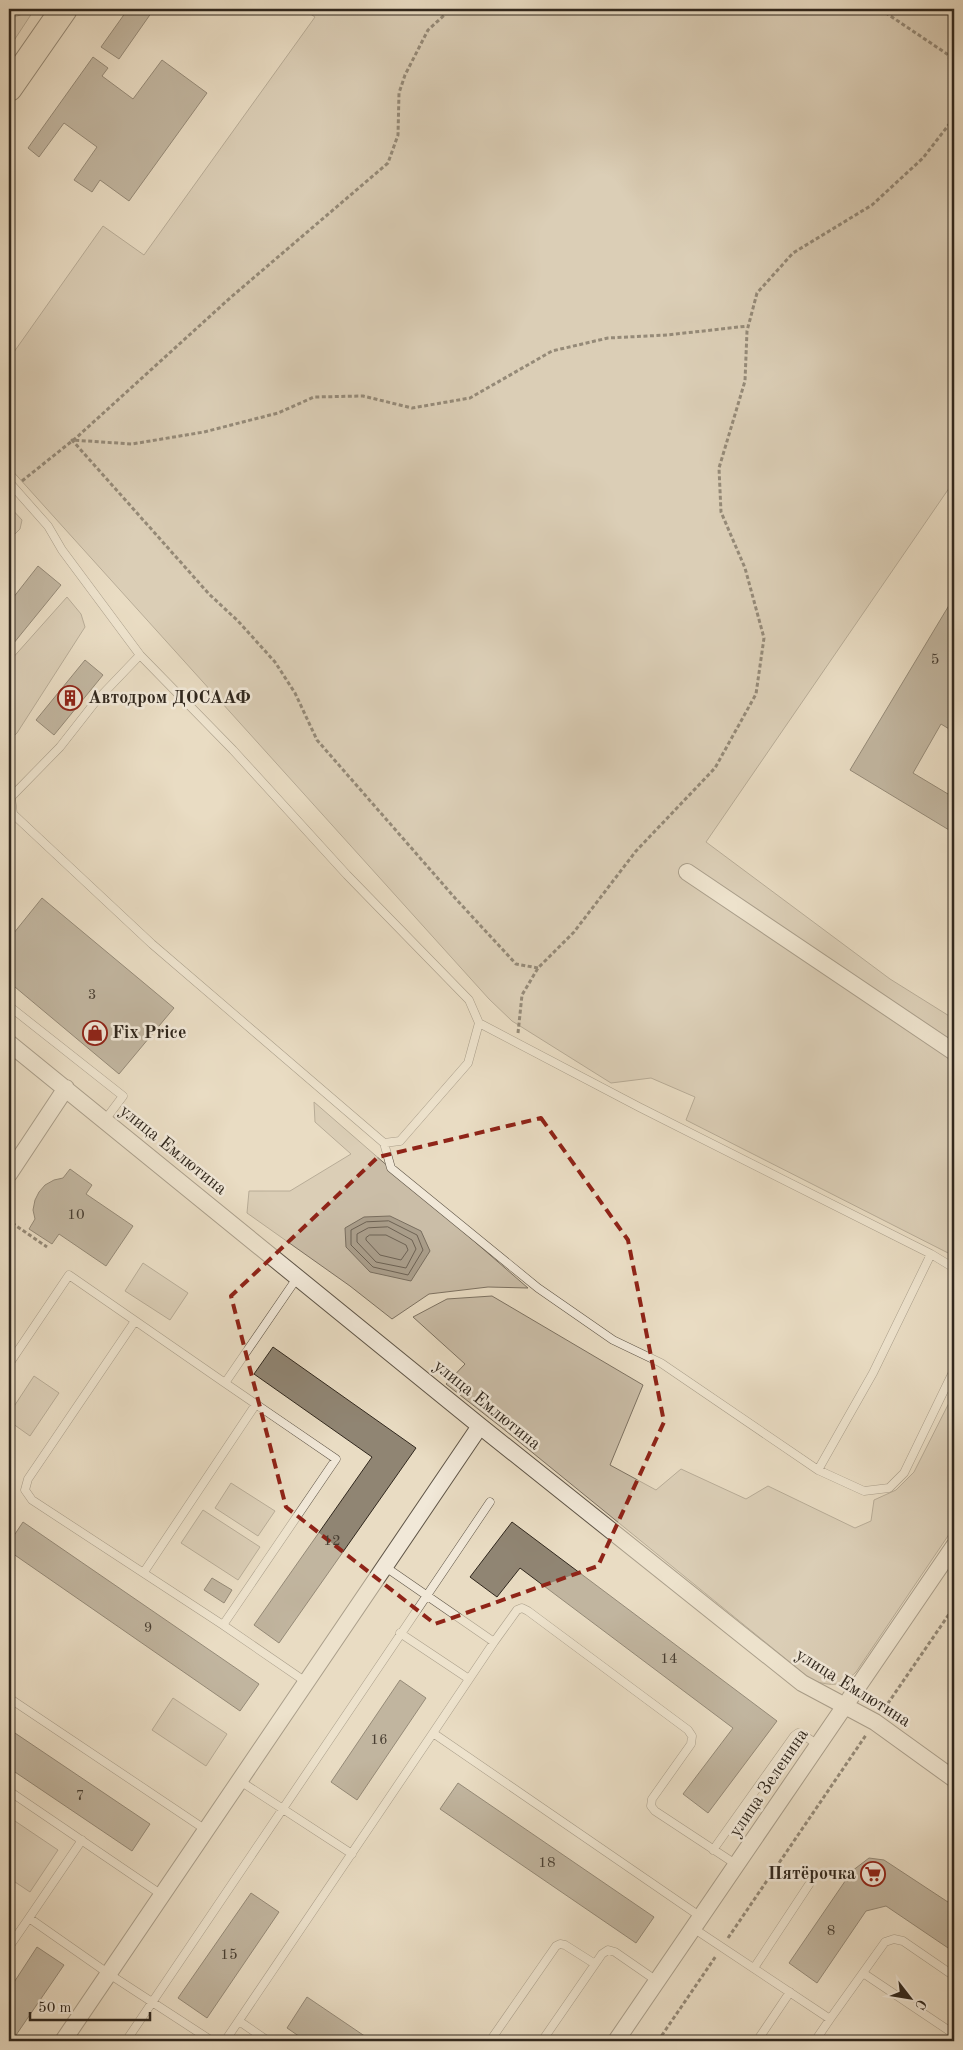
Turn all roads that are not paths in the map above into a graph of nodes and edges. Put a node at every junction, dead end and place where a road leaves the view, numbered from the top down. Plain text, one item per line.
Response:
1 (64, 9) edge
2 (9, 88) edge
3 (12, 485) edge
4 (140, 654) junction
5 (687, 872) dead end
6 (9, 1006) edge
7 (479, 1023) junction
8 (9, 1043) edge
9 (954, 1052) edge
10 (66, 1088) junction
11 (105, 1120) junction
12 (384, 1143) junction
13 (9, 1174) edge
14 (931, 1254) junction
15 (954, 1268) edge
16 (297, 1278) junction
17 (135, 1321) junction
18 (9, 1364) edge
19 (954, 1370) edge
20 (225, 1383) junction
21 (256, 1404) junction
22 (480, 1426) junction
23 (818, 1470) junction
24 (490, 1502) dead end
25 (954, 1546) edge
26 (384, 1566) junction
27 (144, 1572) junction
28 (426, 1595) junction
29 (223, 1625) junction
30 (400, 1633) junction
31 (494, 1642) junction
32 (469, 1679) junction
33 (306, 1682) junction
34 (9, 1698) edge
35 (846, 1706) junction
36 (432, 1733) junction
37 (819, 1745) junction
38 (954, 1779) edge
39 (240, 1781) junction
40 (9, 1791) edge
41 (283, 1809) junction
42 (206, 1830) junction
43 (82, 1840) junction
44 (713, 1850) junction
45 (352, 1854) junction
46 (737, 1865) junction
47 (812, 1880) dead end
48 (162, 1895) junction
49 (29, 1918) junction
50 (697, 1923) junction
51 (9, 1947) edge
52 (595, 1964) junction
53 (754, 1968) junction
54 (863, 1973) junction
55 (109, 1974) junction
56 (954, 1976) edge
57 (657, 1981) junction
58 (790, 1992) junction
59 (152, 2002) junction
60 (830, 2019) junction
61 (239, 2021) junction
62 (954, 2034) edge
63 (63, 2041) edge
64 (126, 2041) edge
65 (212, 2041) edge
66 (225, 2041) edge
67 (268, 2041) edge
68 (490, 2041) edge
69 (542, 2041) edge
70 (616, 2041) edge
71 (757, 2041) edge
72 (815, 2041) edge

1 - 2 highway
3 - 4 lane
4 - 7 lane
4 - 12 lane
5 - 9 street
6 - 11 lane
7 - 12 lane
7 - 14 lane
8 - 10 street, улица Емлютина
10 - 11 street, улица Емлютина
10 - 13 street
11 - 16 street, улица Емлютина
12 - 23 lane
14 - 15 lane
14 - 23 lane
16 - 20 lane
16 - 22 street, улица Емлютина
17 - 18 lane
17 - 20 lane
17 - 27 lane
19 - 23 lane
20 - 21 lane
21 - 27 lane
21 - 29 lane
22 - 26 street
22 - 35 street, улица Емлютина
24 - 28 lane
25 - 35 street, улица Зеленина
26 - 28 lane
26 - 33 street
27 - 29 lane
28 - 30 lane
28 - 31 lane
29 - 33 lane
30 - 32 lane
30 - 41 lane
31 - 32 lane
31 - 44 lane
32 - 36 lane
33 - 39 street
34 - 42 lane
35 - 37 street, улица Зеленина
35 - 38 street, улица Емлютина
36 - 45 lane
36 - 50 lane
37 - 44 lane
37 - 46 street, улица Зеленина
39 - 41 lane
39 - 42 street
40 - 43 lane
41 - 45 lane
41 - 59 lane
42 - 48 street
43 - 48 lane
43 - 49 lane
44 - 46 lane
45 - 61 lane
46 - 50 street, улица Зеленина
47 - 53 lane
48 - 55 street
49 - 51 lane
49 - 55 lane
50 - 53 lane
50 - 57 street, улица Зеленина
52 - 57 lane
52 - 68 lane
52 - 69 lane
53 - 58 lane
54 - 56 lane
54 - 60 lane
54 - 62 lane
55 - 59 lane
55 - 63 street
57 - 70 street, улица Зеленина
58 - 60 lane
58 - 71 lane
59 - 64 lane
59 - 65 lane
60 - 72 lane
61 - 66 lane
61 - 67 lane

